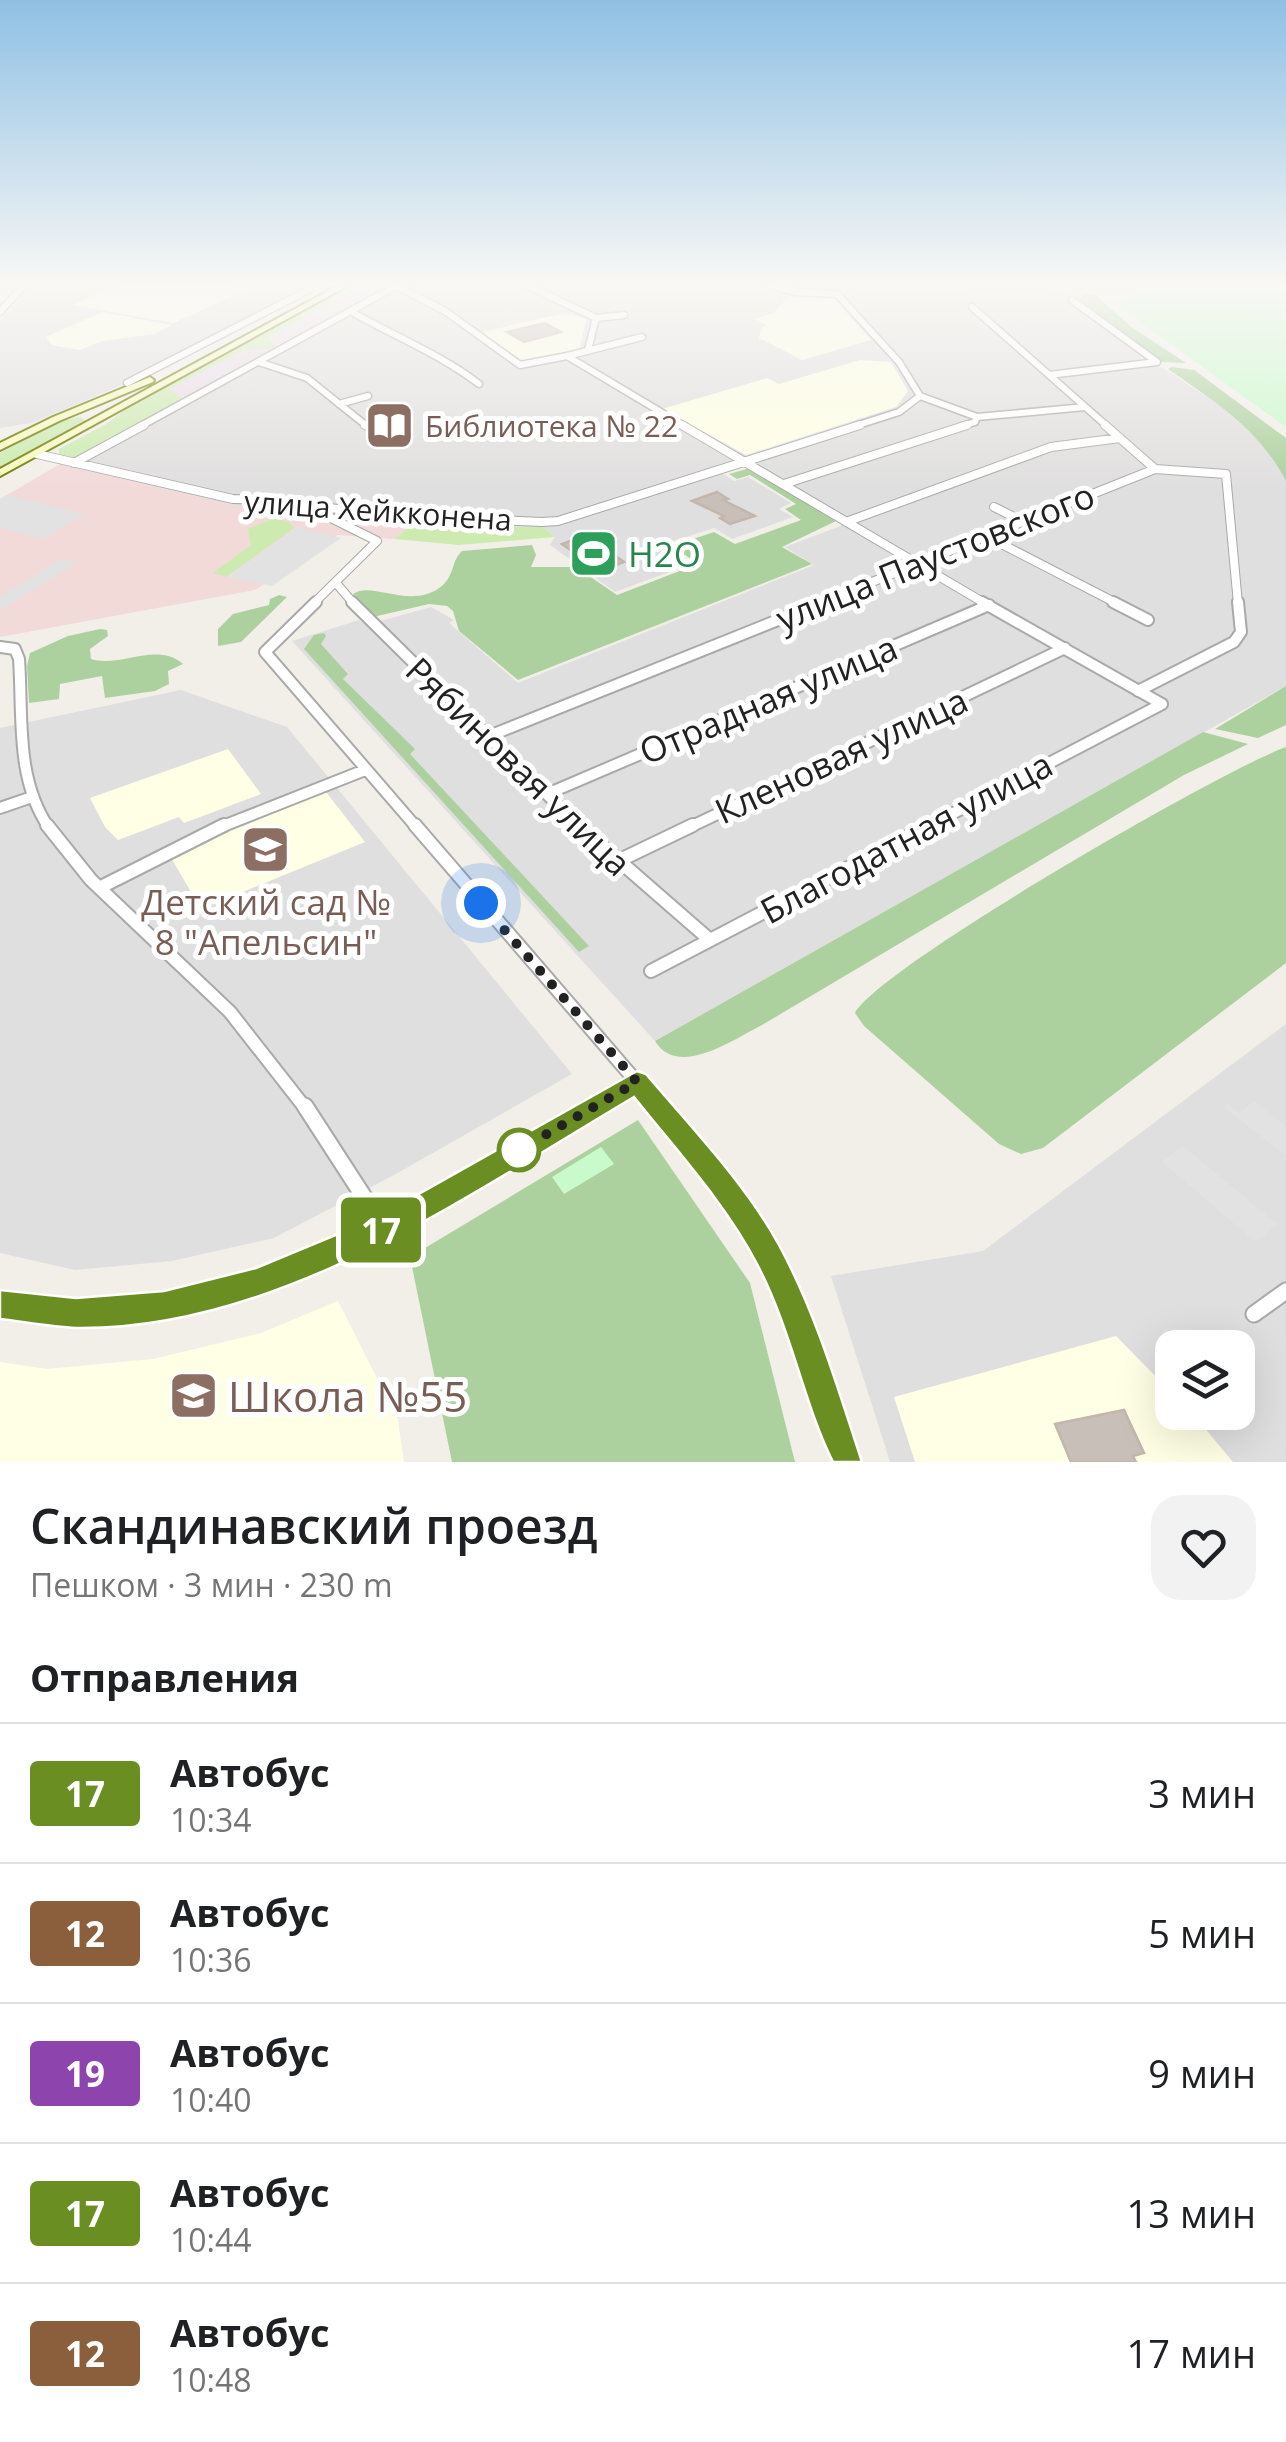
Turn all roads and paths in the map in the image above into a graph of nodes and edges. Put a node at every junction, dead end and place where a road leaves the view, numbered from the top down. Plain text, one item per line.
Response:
1 (184, 353) edge
2 (202, 353) edge
3 (218, 353) edge
4 (274, 353) edge
5 (426, 353) edge
6 (503, 353) edge
7 (576, 353) edge
8 (891, 353) edge
9 (1024, 353) edge
10 (1145, 353) edge
11 (566, 356) junction
12 (258, 362) junction
13 (179, 365) junction
14 (192, 367) junction
15 (1049, 376) junction
16 (478, 384) dead end
17 (138, 386) junction
18 (368, 396) dead end
19 (920, 396) junction
20 (339, 404) junction
21 (1085, 407) junction
22 (977, 417) junction
23 (56, 419) junction
24 (93, 426) junction
25 (384, 433) dead end
26 (22, 436) junction
27 (0, 437) edge
28 (1120, 438) junction
29 (0, 447) edge
30 (37, 454) junction
31 (744, 462) junction
32 (74, 463) junction
33 (1155, 469) junction
34 (0, 474) edge
35 (784, 484) junction
36 (305, 505) junction
37 (994, 507) dead end
38 (378, 515) junction
39 (1022, 521) junction
40 (846, 522) junction
41 (346, 525) junction
42 (986, 536) junction
43 (914, 564) junction
44 (336, 583) junction
45 (989, 605) junction
46 (1148, 620) dead end
47 (0, 646) edge
48 (1066, 648) junction
49 (1138, 690) junction
50 (489, 736) junction
51 (365, 770) junction
52 (547, 794) junction
53 (32, 797) junction
54 (0, 808) edge
55 (616, 862) junction
56 (101, 887) junction
57 (710, 940) junction
58 (651, 971) dead end
59 (637, 1082) junction
60 (384, 1228) junction
61 (1286, 1291) edge
62 (0, 1304) edge
63 (1254, 1314) dead end
64 (845, 1462) edge

1 - 17 street
2 - 13 street
3 - 14 street
4 - 12 street
5 - 16 street
6 - 11 street
7 - 11 street
8 - 19 street
9 - 15 street, улица Паустовского
10 - 15 street
11 - 31 street
12 - 20 street
12 - 32 street
13 - 14 street
13 - 17 street
14 - 24 street
15 - 21 street, улица Паустовского
17 - 23 street
18 - 20 street
19 - 22 street
19 - 31 street, улица Хейкконена
20 - 25 street
21 - 22 street
21 - 28 street, улица Паустовского
22 - 35 street
23 - 24 street
23 - 26 street
24 - 30 street
26 - 27 street
26 - 29 street
28 - 33 street, улица Паустовского
28 - 40 street
30 - 32 street, улица Хейкконена
30 - 34 street
31 - 35 street
31 - 38 street, улица Хейкконена
32 - 36 street, улица Хейкконена
33 - 39 street, улица Паустовского
33 - 49 street
35 - 40 street
36 - 38 street, улица Хейкконена
36 - 41 street
37 - 39 street
38 - 41 street
39 - 42 street, улица Паустовского
40 - 43 street
41 - 44 street
42 - 43 street, улица Паустовского
42 - 46 street
43 - 45 street
43 - 50 street, улица Паустовского
44 - 50 street, Рябиновая улица
44 - 51 street
45 - 48 street
45 - 52 street, Отрадная улица
47 - 53 street
48 - 49 street
48 - 55 street, Кленовая улица
49 - 57 street, Благодатная улица
50 - 52 street, Рябиновая улица
51 - 56 street
51 - 59 street
52 - 55 street, Рябиновая улица
53 - 54 street
53 - 56 street
55 - 57 street, Рябиновая улица
56 - 60 street
57 - 58 street, Благодатная улица
59 - 60 street
59 - 64 street
60 - 62 street
61 - 63 street

